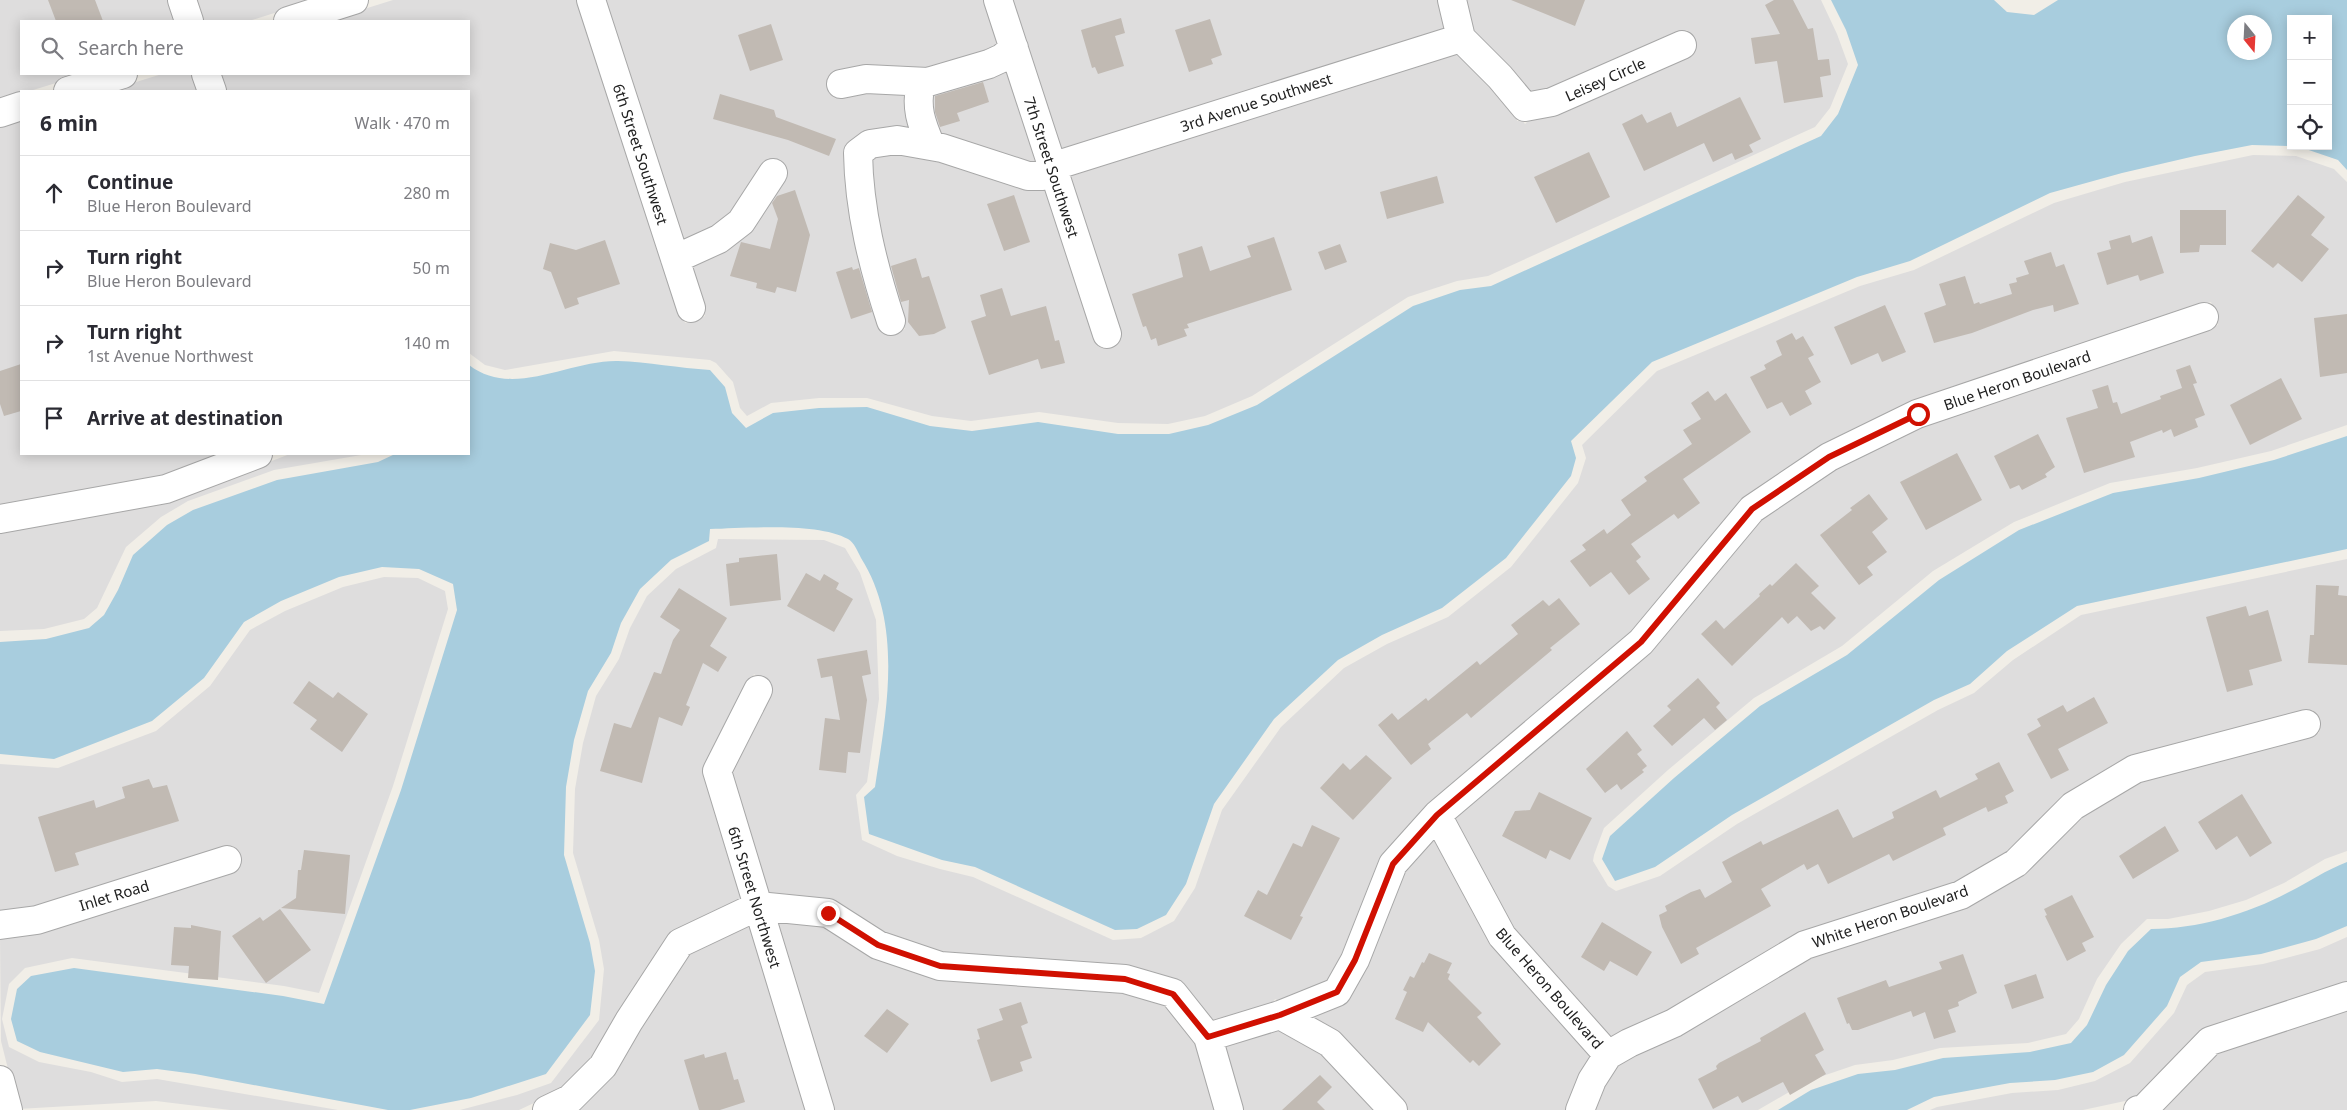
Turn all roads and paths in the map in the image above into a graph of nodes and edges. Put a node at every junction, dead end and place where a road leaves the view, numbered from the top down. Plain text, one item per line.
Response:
1 (182, 0) edge
2 (354, 0) edge
3 (591, 0) edge
4 (998, 0) edge
5 (1452, 0) edge
6 (189, 20) edge
7 (291, 20) edge
8 (1461, 38) junction
9 (1682, 44) dead end
10 (1014, 48) junction
11 (120, 75) edge
12 (206, 75) edge
13 (921, 82) junction
14 (841, 84) dead end
15 (71, 90) edge
16 (212, 90) edge
17 (20, 106) edge
18 (0, 113) edge
19 (931, 146) junction
20 (1052, 170) junction
21 (773, 173) dead end
22 (675, 258) junction
23 (691, 308) dead end
24 (2204, 317) dead end
25 (891, 321) dead end
26 (1107, 334) dead end
27 (255, 455) edge
28 (0, 519) edge
29 (758, 690) dead end
30 (2306, 724) dead end
31 (1437, 815) junction
32 (227, 860) dead end
33 (758, 906) junction
34 (0, 924) edge
35 (2347, 996) edge
36 (1280, 1015) junction
37 (1208, 1037) junction
38 (1608, 1055) junction
39 (0, 1080) edge
40 (8, 1110) edge
41 (548, 1110) edge
42 (820, 1110) edge
43 (1229, 1110) edge
44 (1393, 1110) edge
45 (1580, 1110) edge
46 (2138, 1110) edge

1 - 6 street
2 - 7 street
3 - 22 street, 6th Street Southwest
4 - 10 street, 7th Street Southwest
5 - 8 street
8 - 9 street, Leisey Circle
8 - 20 street, 3rd Avenue Southwest
10 - 13 street
10 - 20 street, 7th Street Southwest
11 - 15 street
12 - 16 street
13 - 14 street
13 - 19 street
17 - 18 street
19 - 20 street, 3rd Avenue Southwest
19 - 25 street, 3rd Avenue Southwest
20 - 26 street, 7th Street Southwest
21 - 22 street
22 - 23 street, 6th Street Southwest
24 - 31 street, Blue Heron Boulevard
27 - 28 street
29 - 33 street, 6th Street Northwest
30 - 38 street, White Heron Boulevard
31 - 36 street, Blue Heron Boulevard
31 - 38 street, Blue Heron Boulevard
32 - 34 street, Inlet Road
33 - 37 street
33 - 41 street
33 - 42 street, 6th Street Northwest
35 - 46 street
36 - 37 street, Blue Heron Boulevard
36 - 44 street
37 - 43 street
38 - 45 street, White Heron Boulevard
39 - 40 street

